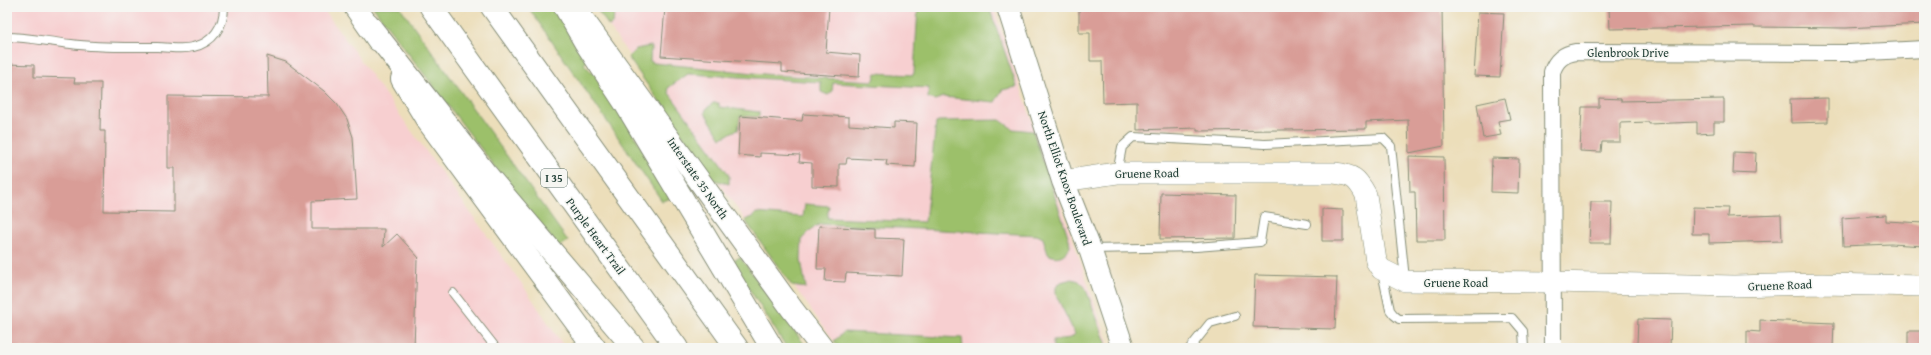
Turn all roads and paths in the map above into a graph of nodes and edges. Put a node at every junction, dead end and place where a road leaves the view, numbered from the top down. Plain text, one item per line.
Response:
1 (224, 7) edge
2 (431, 7) edge
3 (492, 7) edge
4 (565, 7) edge
5 (574, 7) edge
6 (1008, 7) edge
7 (361, 15) edge
8 (7, 37) edge
9 (1924, 49) edge
10 (1117, 173) junction
11 (1063, 181) junction
12 (1307, 224) dead end
13 (1090, 249) junction
14 (1381, 269) junction
15 (1405, 281) junction
16 (1552, 282) junction
17 (1924, 286) edge
18 (453, 293) dead end
19 (1235, 316) dead end
20 (586, 345) edge
21 (496, 348) edge
22 (634, 348) edge
23 (677, 348) edge
24 (737, 348) edge
25 (772, 348) edge
26 (822, 348) edge
27 (1123, 348) edge
28 (1190, 348) edge
29 (1524, 348) edge
30 (1553, 348) edge

1 - 8 lane
2 - 23 main road, Purple Heart Trail / I 35
3 - 24 main road
4 - 25 main road
5 - 26 main road, Interstate 35 North
6 - 11 main road, North Elliot Knox Boulevard
7 - 20 main road
7 - 22 main road
9 - 16 street, Glenbrook Drive
10 - 11 street, Gruene Road
10 - 14 street, Gruene Road
10 - 15 lane
11 - 13 main road, North Elliot Knox Boulevard
12 - 13 lane
13 - 27 main road, North Elliot Knox Boulevard
14 - 15 street, Gruene Road
14 - 29 lane
15 - 16 street, Gruene Road
16 - 17 street, Gruene Road
16 - 30 street, Glenbrook Drive
18 - 21 lane
19 - 28 lane

